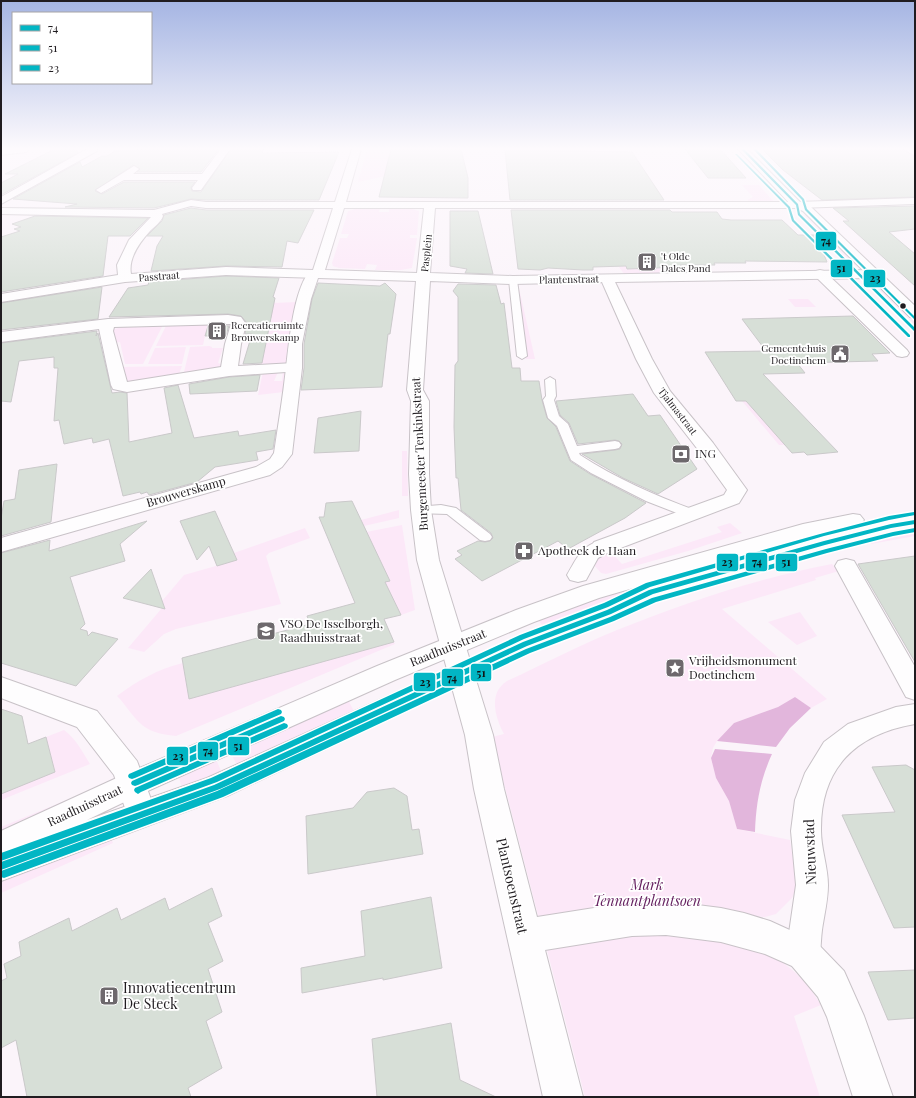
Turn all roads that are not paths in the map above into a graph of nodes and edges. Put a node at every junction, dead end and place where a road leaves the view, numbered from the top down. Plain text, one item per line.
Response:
1 (188, 200) edge
2 (341, 200) edge
3 (792, 200) edge
4 (915, 202) edge
5 (191, 203) junction
6 (340, 205) junction
7 (430, 205) junction
8 (797, 205) junction
9 (1, 211) edge
10 (154, 213) junction
11 (318, 273) junction
12 (820, 274) junction
13 (859, 274) junction
14 (873, 274) junction
15 (423, 276) junction
16 (125, 278) junction
17 (608, 279) junction
18 (513, 280) junction
19 (1, 298) edge
20 (915, 314) edge
21 (108, 323) junction
22 (915, 330) edge
23 (1, 338) edge
24 (902, 353) dead end
25 (522, 356) dead end
26 (294, 368) junction
27 (229, 371) junction
28 (550, 380) dead end
29 (616, 445) dead end
30 (572, 450) junction
31 (915, 506) edge
32 (421, 510) junction
33 (692, 514) junction
34 (915, 522) edge
35 (485, 537) dead end
36 (1, 545) edge
37 (602, 546) joint
38 (846, 566) dead end
39 (578, 575) dead end
40 (453, 647) junction
41 (463, 682) junction
42 (1, 687) edge
43 (915, 690) edge
44 (915, 714) edge
45 (129, 777) junction
46 (141, 814) junction
47 (1, 846) edge
48 (1, 866) edge
49 (524, 936) junction
50 (804, 954) junction
51 (563, 1097) edge
52 (873, 1097) edge

1 - 5 street
2 - 6 street
3 - 8 street
4 - 8 street
5 - 6 street
5 - 10 street
6 - 7 street
6 - 11 street
7 - 8 street
7 - 15 street, Pasplein
8 - 13 street
8 - 14 street
9 - 10 street
10 - 16 street
11 - 15 street, Plantenstraat
11 - 16 street, Passtraat
11 - 26 street, Brouwerskamp
12 - 13 street, Plantenstraat
12 - 17 street, Plantenstraat
12 - 24 street
13 - 14 street, Plantenstraat
13 - 22 street
14 - 20 street
15 - 18 street, Plantenstraat
15 - 32 street, Burgemeester Tenkinkstraat
16 - 19 street, Passtraat
17 - 18 street, Plantenstraat
17 - 33 street, Tjalmastraat
18 - 25 lane
21 - 23 street
21 - 27 street
21 - 27 street
26 - 27 street
26 - 36 street, Brouwerskamp
28 - 30 lane
29 - 30 lane
30 - 33 lane
31 - 40 street, Raadhuisstraat
32 - 35 lane
32 - 40 street, Burgemeester Tenkinkstraat
33 - 37 street, Tjalmastraat
34 - 41 street, Raadhuisstraat
37 - 39 street, Tjalmastraat
38 - 43 street
40 - 41 street, Burgemeester Tenkinkstraat
40 - 45 street, Raadhuisstraat
41 - 46 street, Raadhuisstraat
41 - 49 street, Plantsoenstraat
42 - 45 street
44 - 50 street, Nieuwstad
45 - 46 street
45 - 47 street, Raadhuisstraat
46 - 48 street, Raadhuisstraat
49 - 50 street
49 - 51 street, Plantsoenstraat
50 - 52 street

